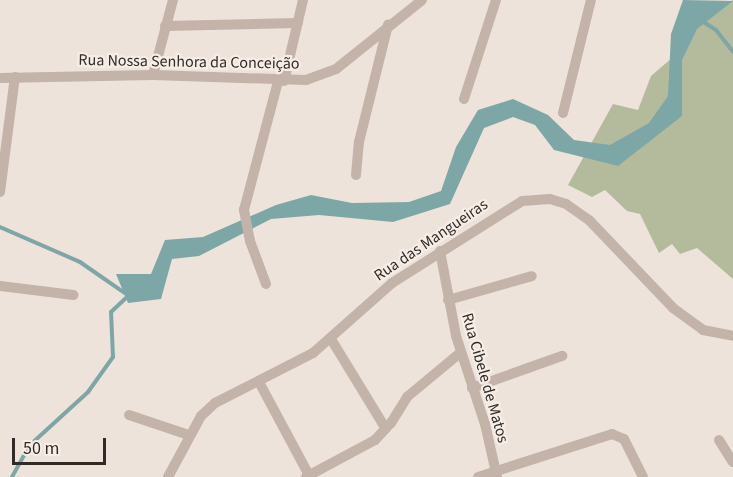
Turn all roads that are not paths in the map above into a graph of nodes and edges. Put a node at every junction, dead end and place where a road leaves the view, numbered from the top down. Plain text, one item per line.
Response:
1 (173, 0) edge
2 (303, 0) edge
3 (422, 0) edge
4 (496, 0) edge
5 (591, 0) edge
6 (298, 23) junction
7 (388, 25) junction
8 (165, 27) junction
9 (153, 75) junction
10 (15, 77) junction
11 (0, 78) edge
12 (281, 81) junction
13 (465, 99) dead end
14 (563, 113) dead end
15 (356, 175) dead end
16 (0, 192) edge
17 (440, 251) junction
18 (532, 276) dead end
19 (266, 284) dead end
20 (0, 286) edge
21 (74, 295) dead end
22 (448, 300) junction
23 (733, 336) edge
24 (331, 339) junction
25 (460, 352) junction
26 (561, 356) dead end
27 (259, 382) junction
28 (472, 388) junction
29 (129, 415) dead end
30 (386, 429) junction
31 (189, 435) junction
32 (719, 440) dead end
33 (733, 462) edge
34 (497, 473) edge
35 (309, 476) edge
36 (168, 477) edge
37 (478, 477) edge
38 (643, 477) edge

1 - 8 street
2 - 6 street
3 - 7 street, Rua Nossa Senhora da Conceição
4 - 13 street
5 - 14 street
6 - 8 street
6 - 12 street
7 - 12 street, Rua Nossa Senhora da Conceição
7 - 15 street
8 - 9 street
9 - 10 street, Rua Nossa Senhora da Conceição
9 - 12 street, Rua Nossa Senhora da Conceição
10 - 11 street, Rua Nossa Senhora da Conceição
10 - 16 street
12 - 19 street
17 - 22 street, Rua Cibele de Matos
17 - 23 street, Rua das Mangueiras
17 - 24 street, Rua das Mangueiras
18 - 22 street
20 - 21 street
22 - 25 street, Rua Cibele de Matos
24 - 27 street, Rua das Mangueiras
24 - 30 street
25 - 28 street, Rua Cibele de Matos
25 - 30 street
26 - 28 street
27 - 31 street, Rua das Mangueiras
27 - 35 street
28 - 34 street, Rua Cibele de Matos
29 - 31 street
30 - 35 street
31 - 36 street, Rua das Mangueiras
32 - 33 street
34 - 37 street
34 - 38 street

